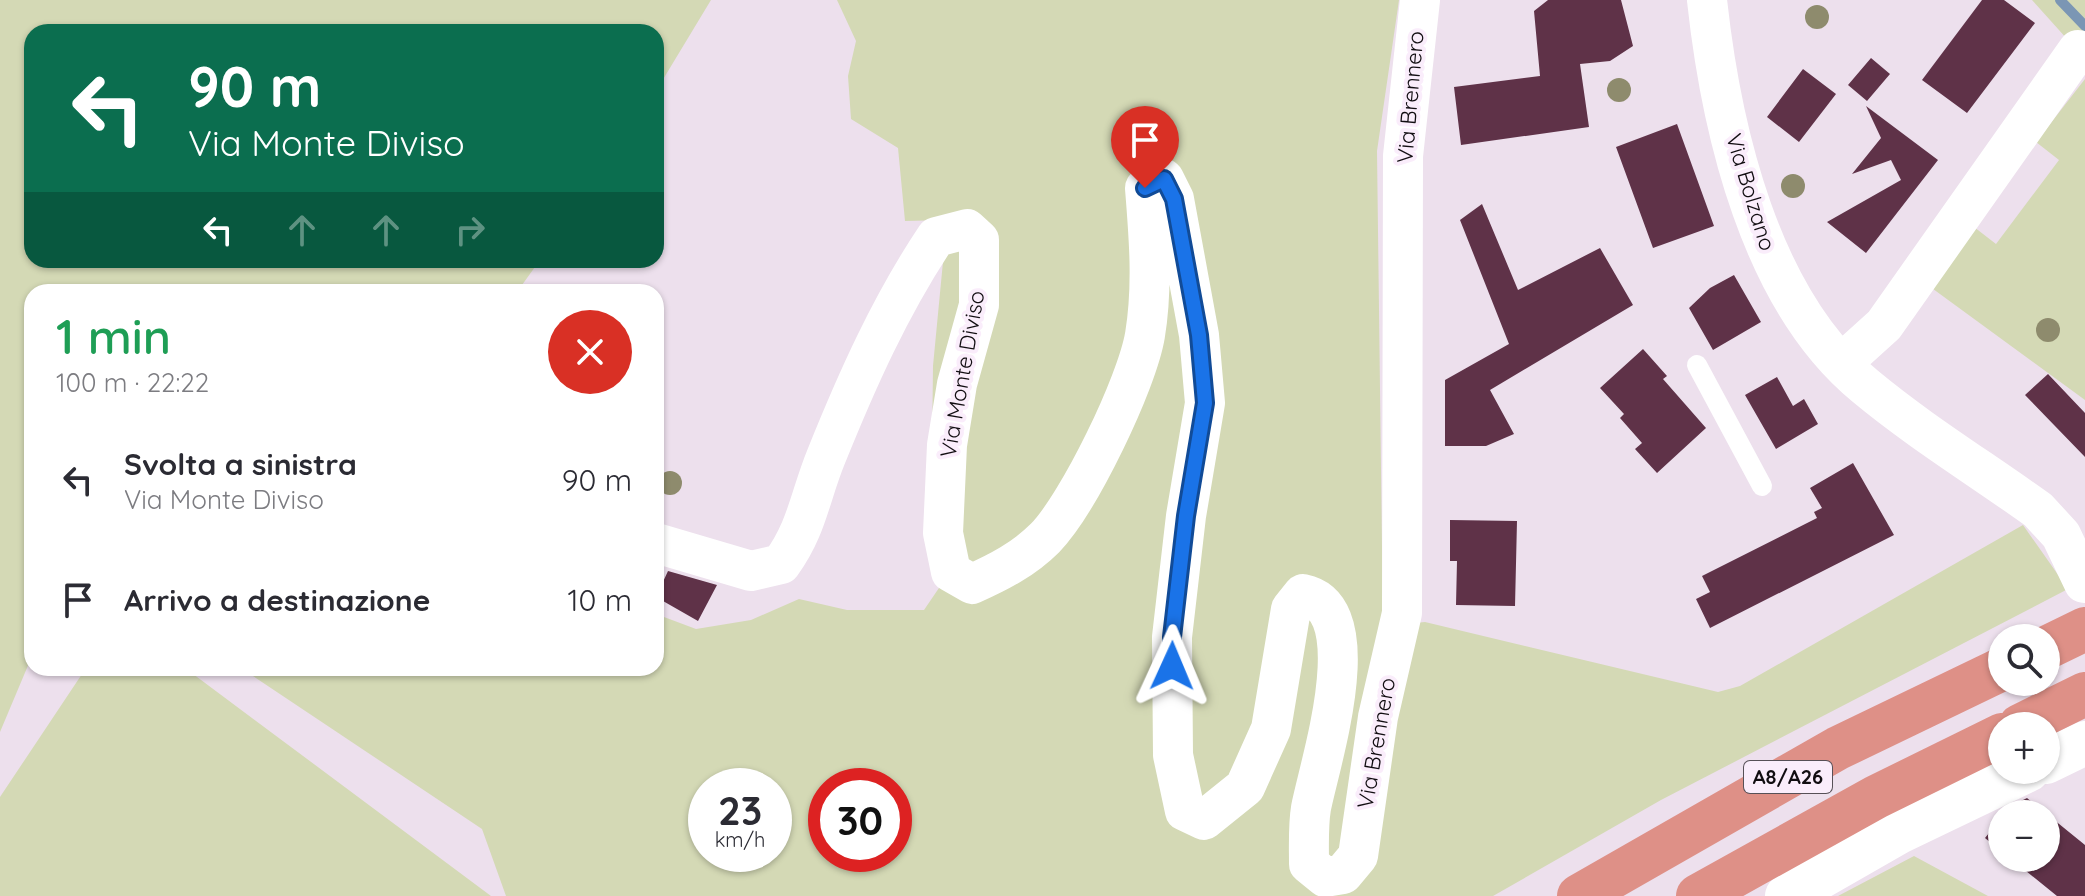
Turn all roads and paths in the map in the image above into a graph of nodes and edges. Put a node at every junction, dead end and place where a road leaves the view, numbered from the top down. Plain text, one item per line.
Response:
1 (1420, 0) edge
2 (1707, 0) edge
3 (2078, 50) dead end
4 (1842, 363) junction
5 (1697, 365) dead end
6 (1762, 486) dead end
7 (664, 545) edge
8 (2084, 583) edge
9 (2085, 629) edge
10 (2060, 641) edge
11 (1988, 676) edge
12 (2085, 694) edge
13 (2048, 712) edge
14 (1988, 742) edge
15 (2085, 743) edge
16 (2060, 755) edge
17 (1999, 784) edge
18 (1185, 811) joint
19 (1579, 896) edge
20 (1698, 896) edge
21 (1787, 896) edge

1 - 18 street, Via Brennero
2 - 4 street, Via Bolzano
3 - 4 street
4 - 8 street, Via Bolzano
5 - 6 lane
7 - 18 street, Via Monte Diviso
9 - 10 highway
11 - 19 highway, A8/A26
12 - 13 highway
14 - 20 highway, A8/A26
15 - 16 street
17 - 21 street

